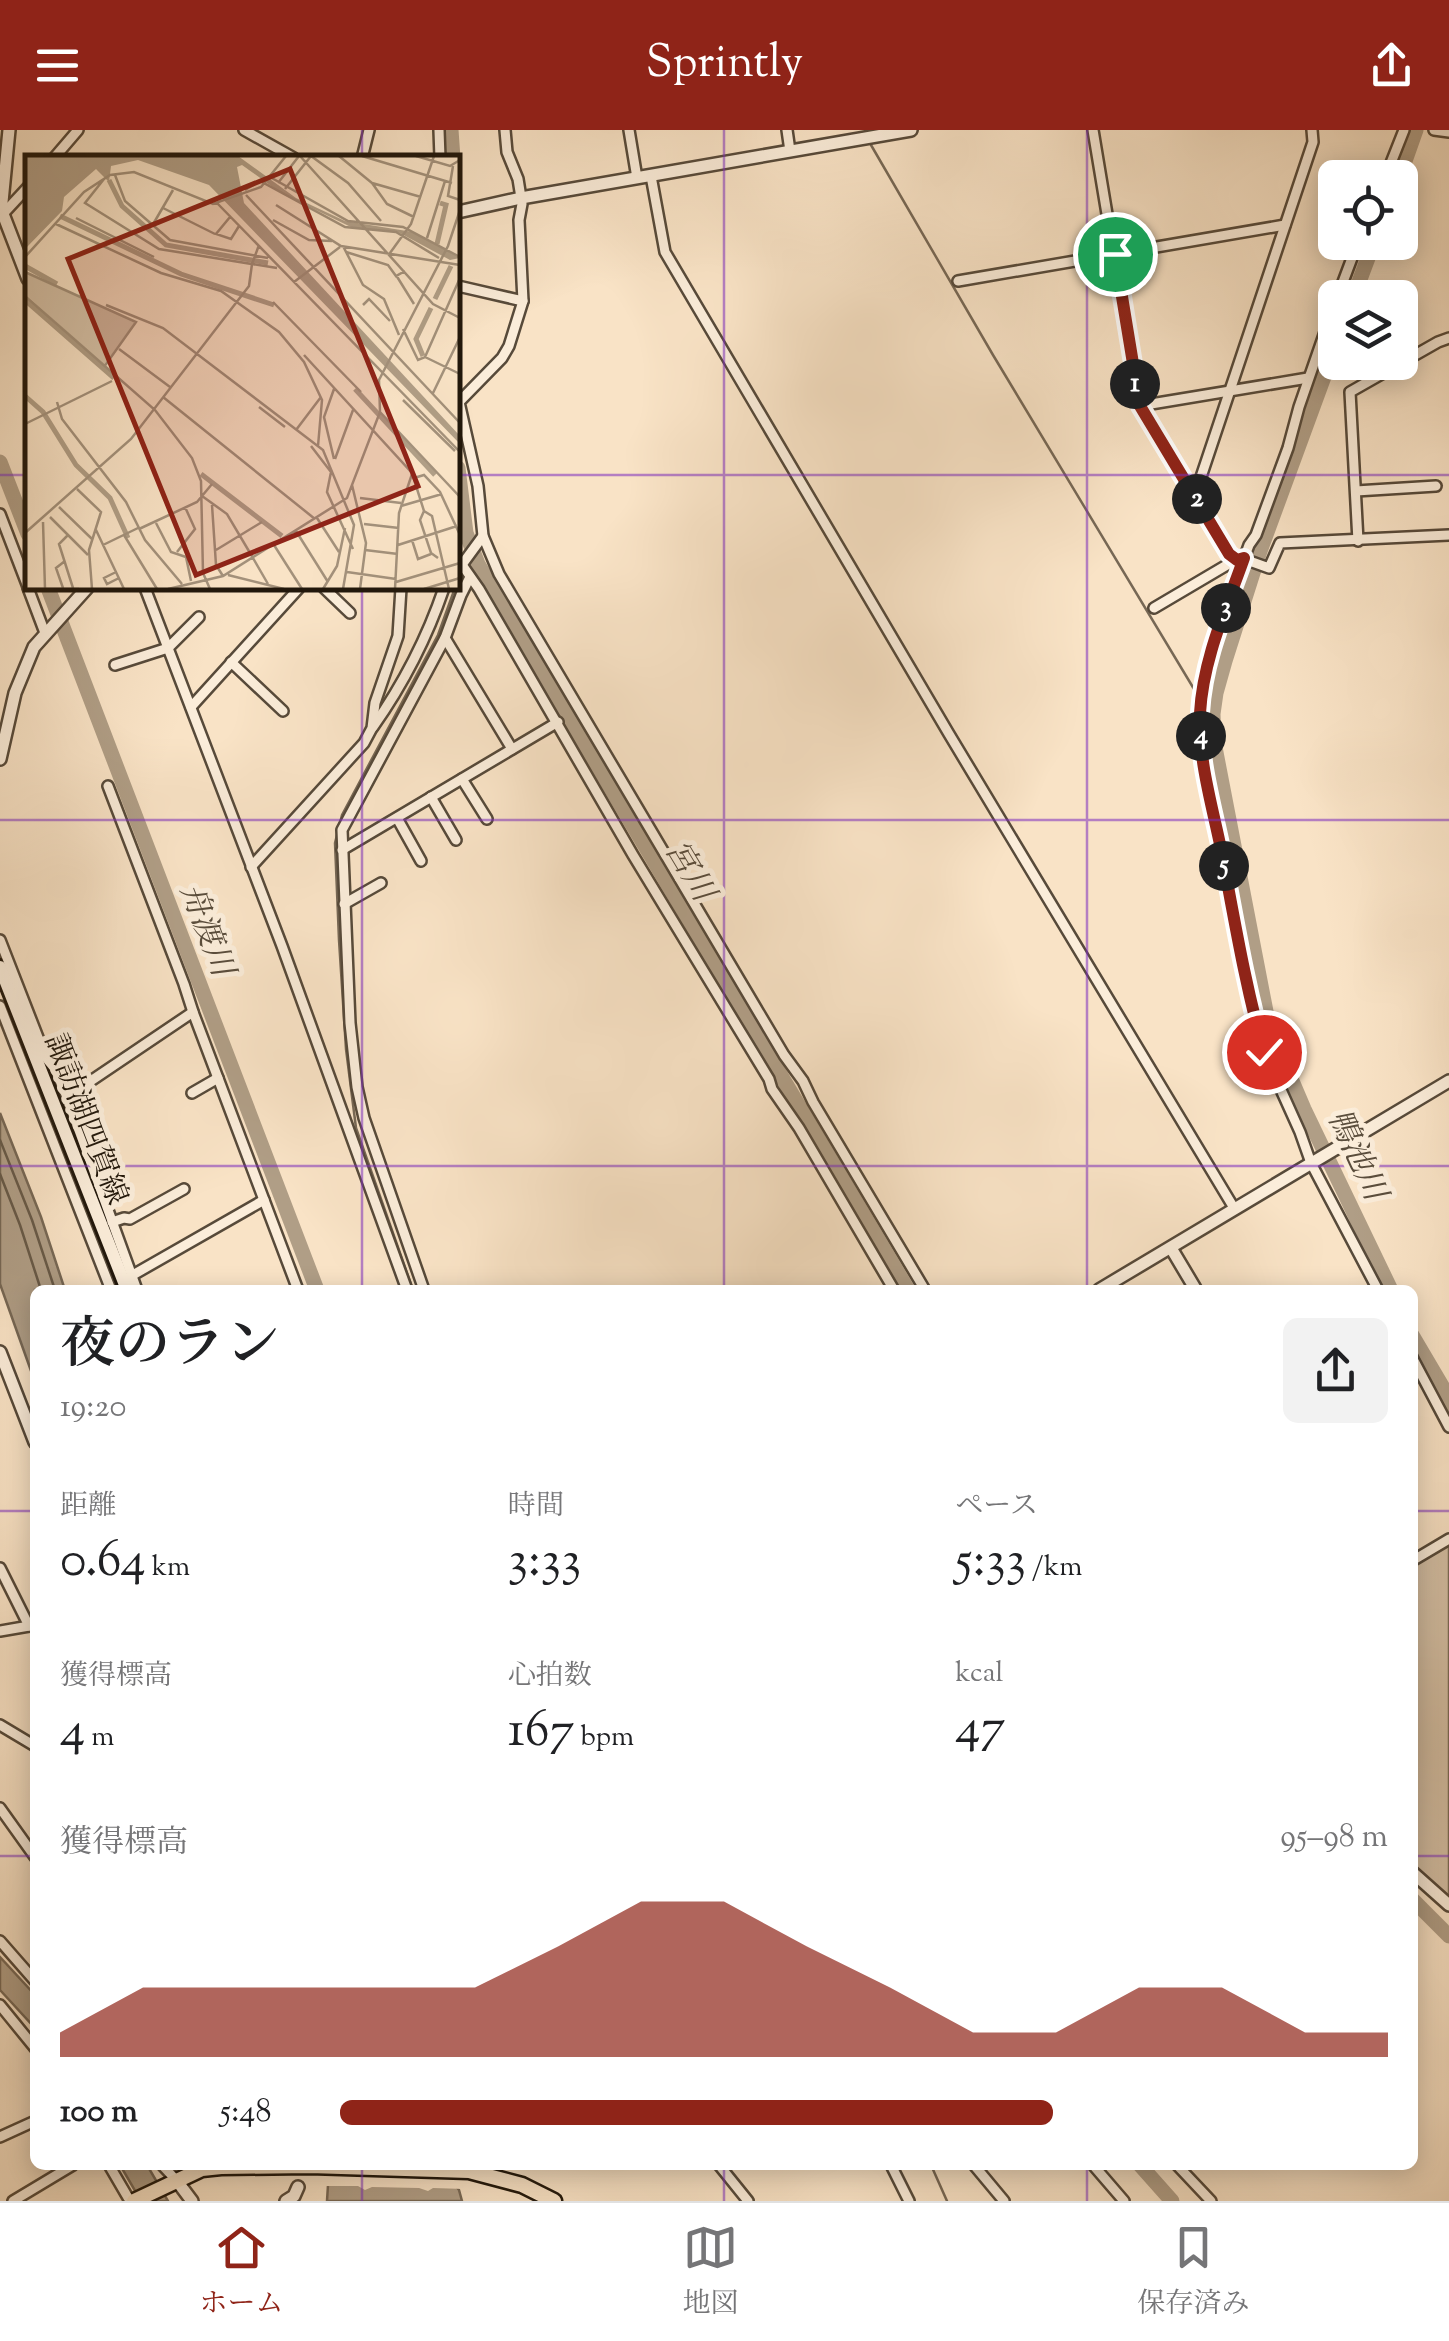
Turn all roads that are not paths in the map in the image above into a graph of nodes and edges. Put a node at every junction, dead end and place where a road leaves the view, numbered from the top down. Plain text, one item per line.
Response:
1 (9, 130) edge
2 (78, 130) edge
3 (244, 130) edge
4 (369, 130) edge
5 (439, 130) edge
6 (505, 130) edge
7 (629, 130) edge
8 (786, 130) edge
9 (911, 130) edge
10 (1093, 130) edge
11 (1312, 130) edge
12 (1404, 130) edge
13 (1434, 130) edge
14 (1449, 132) edge
15 (790, 151) junction
16 (57, 155) edge
17 (289, 155) edge
18 (363, 155) edge
19 (440, 155) edge
20 (1392, 160) edge
21 (651, 176) junction
22 (637, 178) junction
23 (2, 181) edge
24 (25, 190) edge
25 (521, 198) junction
26 (460, 211) edge
27 (4, 214) junction
28 (1284, 225) junction
29 (1115, 254) junction
30 (25, 270) edge
31 (958, 281) dead end
32 (460, 286) edge
33 (524, 301) junction
34 (1449, 338) edge
35 (1318, 350) edge
36 (1308, 378) junction
37 (1229, 391) junction
38 (460, 401) edge
39 (460, 406) edge
40 (1140, 406) junction
41 (1436, 486) dead end
42 (1356, 491) junction
43 (1197, 498) junction
44 (1, 518) edge
45 (1449, 536) edge
46 (481, 539) junction
47 (1358, 541) junction
48 (1240, 559) junction
49 (461, 562) edge
50 (470, 577) junction
51 (25, 579) edge
52 (29, 590) edge
53 (85, 590) edge
54 (146, 590) edge
55 (298, 590) edge
56 (326, 590) edge
57 (402, 590) edge
58 (443, 590) edge
59 (1154, 608) dead end
60 (350, 613) dead end
61 (198, 618) dead end
62 (47, 630) junction
63 (398, 636) junction
64 (445, 638) junction
65 (168, 648) junction
66 (419, 652) junction
67 (231, 662) junction
68 (115, 666) dead end
69 (191, 707) junction
70 (282, 711) dead end
71 (558, 722) junction
72 (372, 728) junction
73 (512, 749) junction
74 (0, 759) edge
75 (462, 778) junction
76 (108, 786) dead end
77 (431, 797) junction
78 (396, 818) junction
79 (487, 819) dead end
80 (456, 840) dead end
81 (342, 850) junction
82 (421, 861) dead end
83 (251, 868) junction
84 (381, 883) dead end
85 (344, 904) junction
86 (0, 940) edge
87 (0, 967) edge
88 (0, 1006) edge
89 (193, 1012) junction
90 (218, 1078) junction
91 (1449, 1081) edge
92 (192, 1092) dead end
93 (67, 1096) junction
94 (1313, 1162) junction
95 (184, 1190) dead end
96 (264, 1200) junction
97 (1234, 1208) junction
98 (112, 1222) junction
99 (1170, 1248) junction
100 (129, 1283) edge
101 (110, 1285) edge
102 (296, 1285) edge
103 (405, 1285) edge
104 (422, 1285) edge
105 (891, 1285) edge
106 (921, 1285) edge
107 (1107, 1285) edge
108 (1193, 1285) edge
109 (1375, 1285) edge
110 (0, 1352) edge
111 (1418, 1368) edge
112 (1449, 1426) edge
113 (30, 1429) edge
114 (1449, 1540) edge
115 (1418, 1558) edge
116 (0, 1568) edge
117 (18, 1605) junction
118 (6, 1608) dead end
119 (30, 1622) edge
120 (30, 1625) edge
121 (0, 1631) edge
122 (0, 1725) edge
123 (30, 1743) edge
124 (0, 1808) edge
125 (30, 1850) edge
126 (1418, 1878) edge
127 (1449, 1906) edge
128 (0, 1941) edge
129 (30, 1975) edge
130 (0, 2005) edge
131 (30, 2042) edge
132 (30, 2123) edge
133 (0, 2137) edge
134 (65, 2170) edge
135 (111, 2170) edge
136 (170, 2170) edge
137 (200, 2170) edge
138 (312, 2170) edge
139 (724, 2170) edge
140 (894, 2170) edge
141 (978, 2170) edge
142 (1097, 2170) edge
143 (1182, 2170) edge
144 (478, 2172) edge
145 (179, 2180) junction
146 (298, 2187) dead end
147 (907, 2197) edge
148 (13, 2201) edge
149 (133, 2201) edge
150 (192, 2201) edge
151 (286, 2201) edge
152 (554, 2201) edge
153 (748, 2201) edge
154 (895, 2201) edge
155 (1004, 2201) edge
156 (1124, 2201) edge
157 (1211, 2201) edge

1 - 23 street
2 - 16 street
3 - 17 street
4 - 18 street
5 - 19 street
6 - 25 street
7 - 22 street
8 - 15 street
9 - 15 street
10 - 29 street
11 - 28 street
12 - 20 street
13 - 14 street
15 - 21 street
21 - 22 street
21 - 97 street
22 - 25 street
23 - 27 street
24 - 27 street
25 - 26 street
25 - 33 street
27 - 30 street
28 - 29 street
28 - 37 street
29 - 31 street
29 - 40 street
32 - 33 street
33 - 38 street
34 - 42 street
35 - 36 street
36 - 37 street
36 - 48 street
37 - 40 street
37 - 43 street
39 - 46 street
40 - 43 street
41 - 42 street
42 - 47 street
43 - 48 street
44 - 51 street
45 - 47 street
46 - 49 street
46 - 106 street
47 - 48 street
48 - 59 street
48 - 94 street
49 - 50 street
50 - 64 street
50 - 71 street
52 - 62 street
53 - 62 street
54 - 65 street
55 - 67 street
56 - 60 street
57 - 63 street
58 - 66 street
61 - 65 street
62 - 74 street
63 - 66 street
63 - 72 street
64 - 73 street
64 - 81 street
65 - 68 street
65 - 69 street
66 - 72 street
67 - 69 street
67 - 70 street
69 - 83 street
71 - 73 street
71 - 105 street
72 - 83 street
73 - 75 street
75 - 77 street
75 - 79 street
76 - 89 street
77 - 78 street
77 - 80 street
78 - 81 street
78 - 82 street
81 - 85 street
83 - 103 street
84 - 85 street
85 - 104 street
86 - 93 street
87 - 100 main road, 諏訪湖四賀線
88 - 101 street
89 - 90 street
89 - 93 street
90 - 92 street
90 - 96 street
91 - 94 street
93 - 98 street
94 - 97 street
94 - 109 street
95 - 98 street
96 - 100 street
96 - 102 street
97 - 99 street
98 - 100 street
99 - 107 street
99 - 108 street
110 - 113 street
111 - 112 street
114 - 115 street
116 - 117 street
117 - 118 street
117 - 119 street
120 - 121 street
122 - 123 street
124 - 125 street
126 - 127 street
128 - 129 street
130 - 131 street
132 - 133 street
134 - 148 street
135 - 149 street
136 - 145 street
137 - 145 main road
138 - 144 main road
138 - 145 main road
139 - 153 street
140 - 147 street
141 - 155 street
142 - 156 street
143 - 157 street
144 - 152 main road
145 - 149 main road
145 - 150 street
146 - 151 street
147 - 154 street

